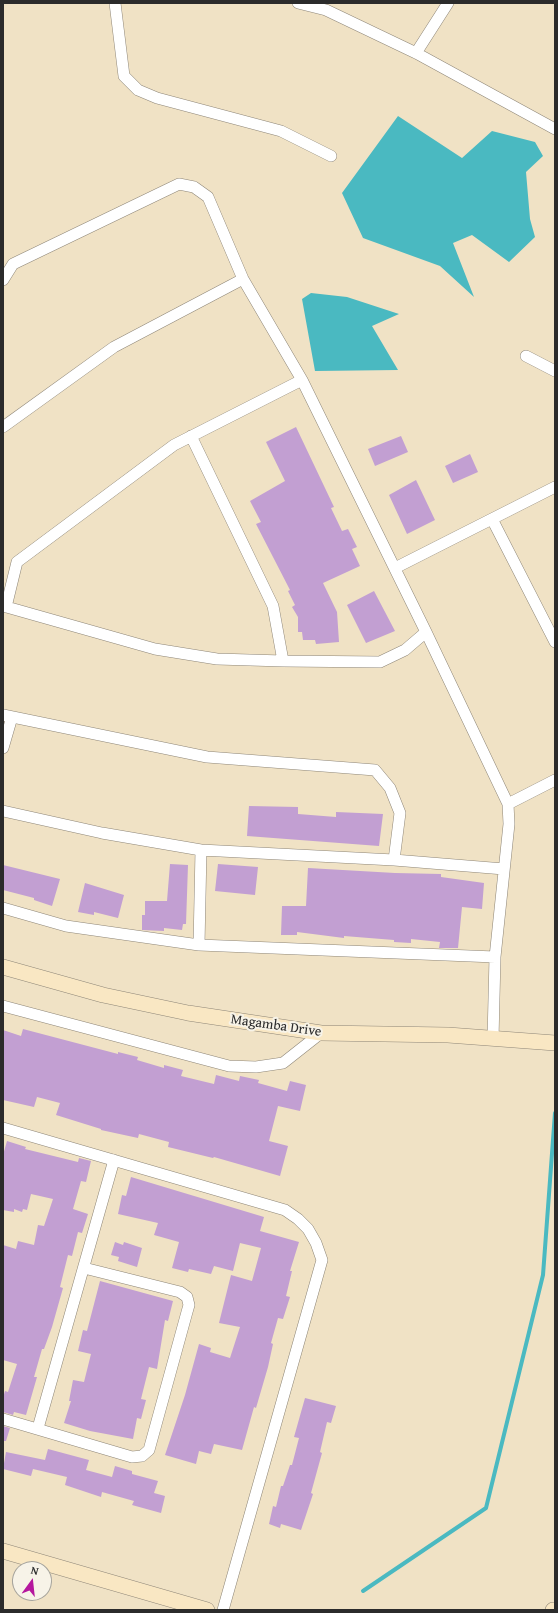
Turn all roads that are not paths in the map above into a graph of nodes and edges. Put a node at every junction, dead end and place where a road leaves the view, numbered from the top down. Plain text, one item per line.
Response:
1 (115, 3) edge
2 (298, 3) edge
3 (448, 3) edge
4 (416, 53) junction
5 (555, 129) edge
6 (330, 156) dead end
7 (243, 279) junction
8 (3, 280) edge
9 (526, 356) dead end
10 (555, 371) edge
11 (302, 380) junction
12 (3, 427) edge
13 (191, 436) junction
14 (555, 487) edge
15 (492, 519) junction
16 (395, 568) junction
17 (4, 607) edge
18 (426, 632) junction
19 (555, 642) edge
20 (283, 661) junction
21 (7, 716) edge
22 (3, 748) edge
23 (555, 780) edge
24 (508, 804) junction
25 (3, 810) edge
26 (201, 850) junction
27 (394, 860) junction
28 (504, 869) junction
29 (3, 908) edge
30 (198, 945) junction
31 (496, 957) junction
32 (3, 967) edge
33 (3, 1006) edge
34 (321, 1033) junction
35 (493, 1039) junction
36 (555, 1043) edge
37 (3, 1128) edge
38 (114, 1160) junction
39 (84, 1268) junction
40 (3, 1419) edge
41 (38, 1428) junction
42 (3, 1551) edge
43 (172, 1605) edge
44 (208, 1610) edge
45 (223, 1610) edge

1 - 6 street
2 - 4 street
3 - 4 street
4 - 5 street
7 - 8 street
7 - 11 street
7 - 12 street
9 - 10 street
11 - 13 street
11 - 16 street
13 - 17 street
13 - 20 street
14 - 15 street
15 - 16 street
15 - 19 street
16 - 18 street
17 - 20 street
18 - 20 street
18 - 24 street
21 - 22 street
21 - 27 street
23 - 24 street
24 - 28 street
25 - 26 street
26 - 27 street
26 - 30 street
27 - 28 street
28 - 31 street
29 - 30 street
30 - 31 street
31 - 35 street
32 - 34 street, Magamba Drive
33 - 34 street
34 - 35 street, Magamba Drive
35 - 36 street, Magamba Drive
37 - 38 street
38 - 39 street
38 - 45 street
39 - 41 street
39 - 41 street
40 - 41 street
42 - 43 street
43 - 44 street

